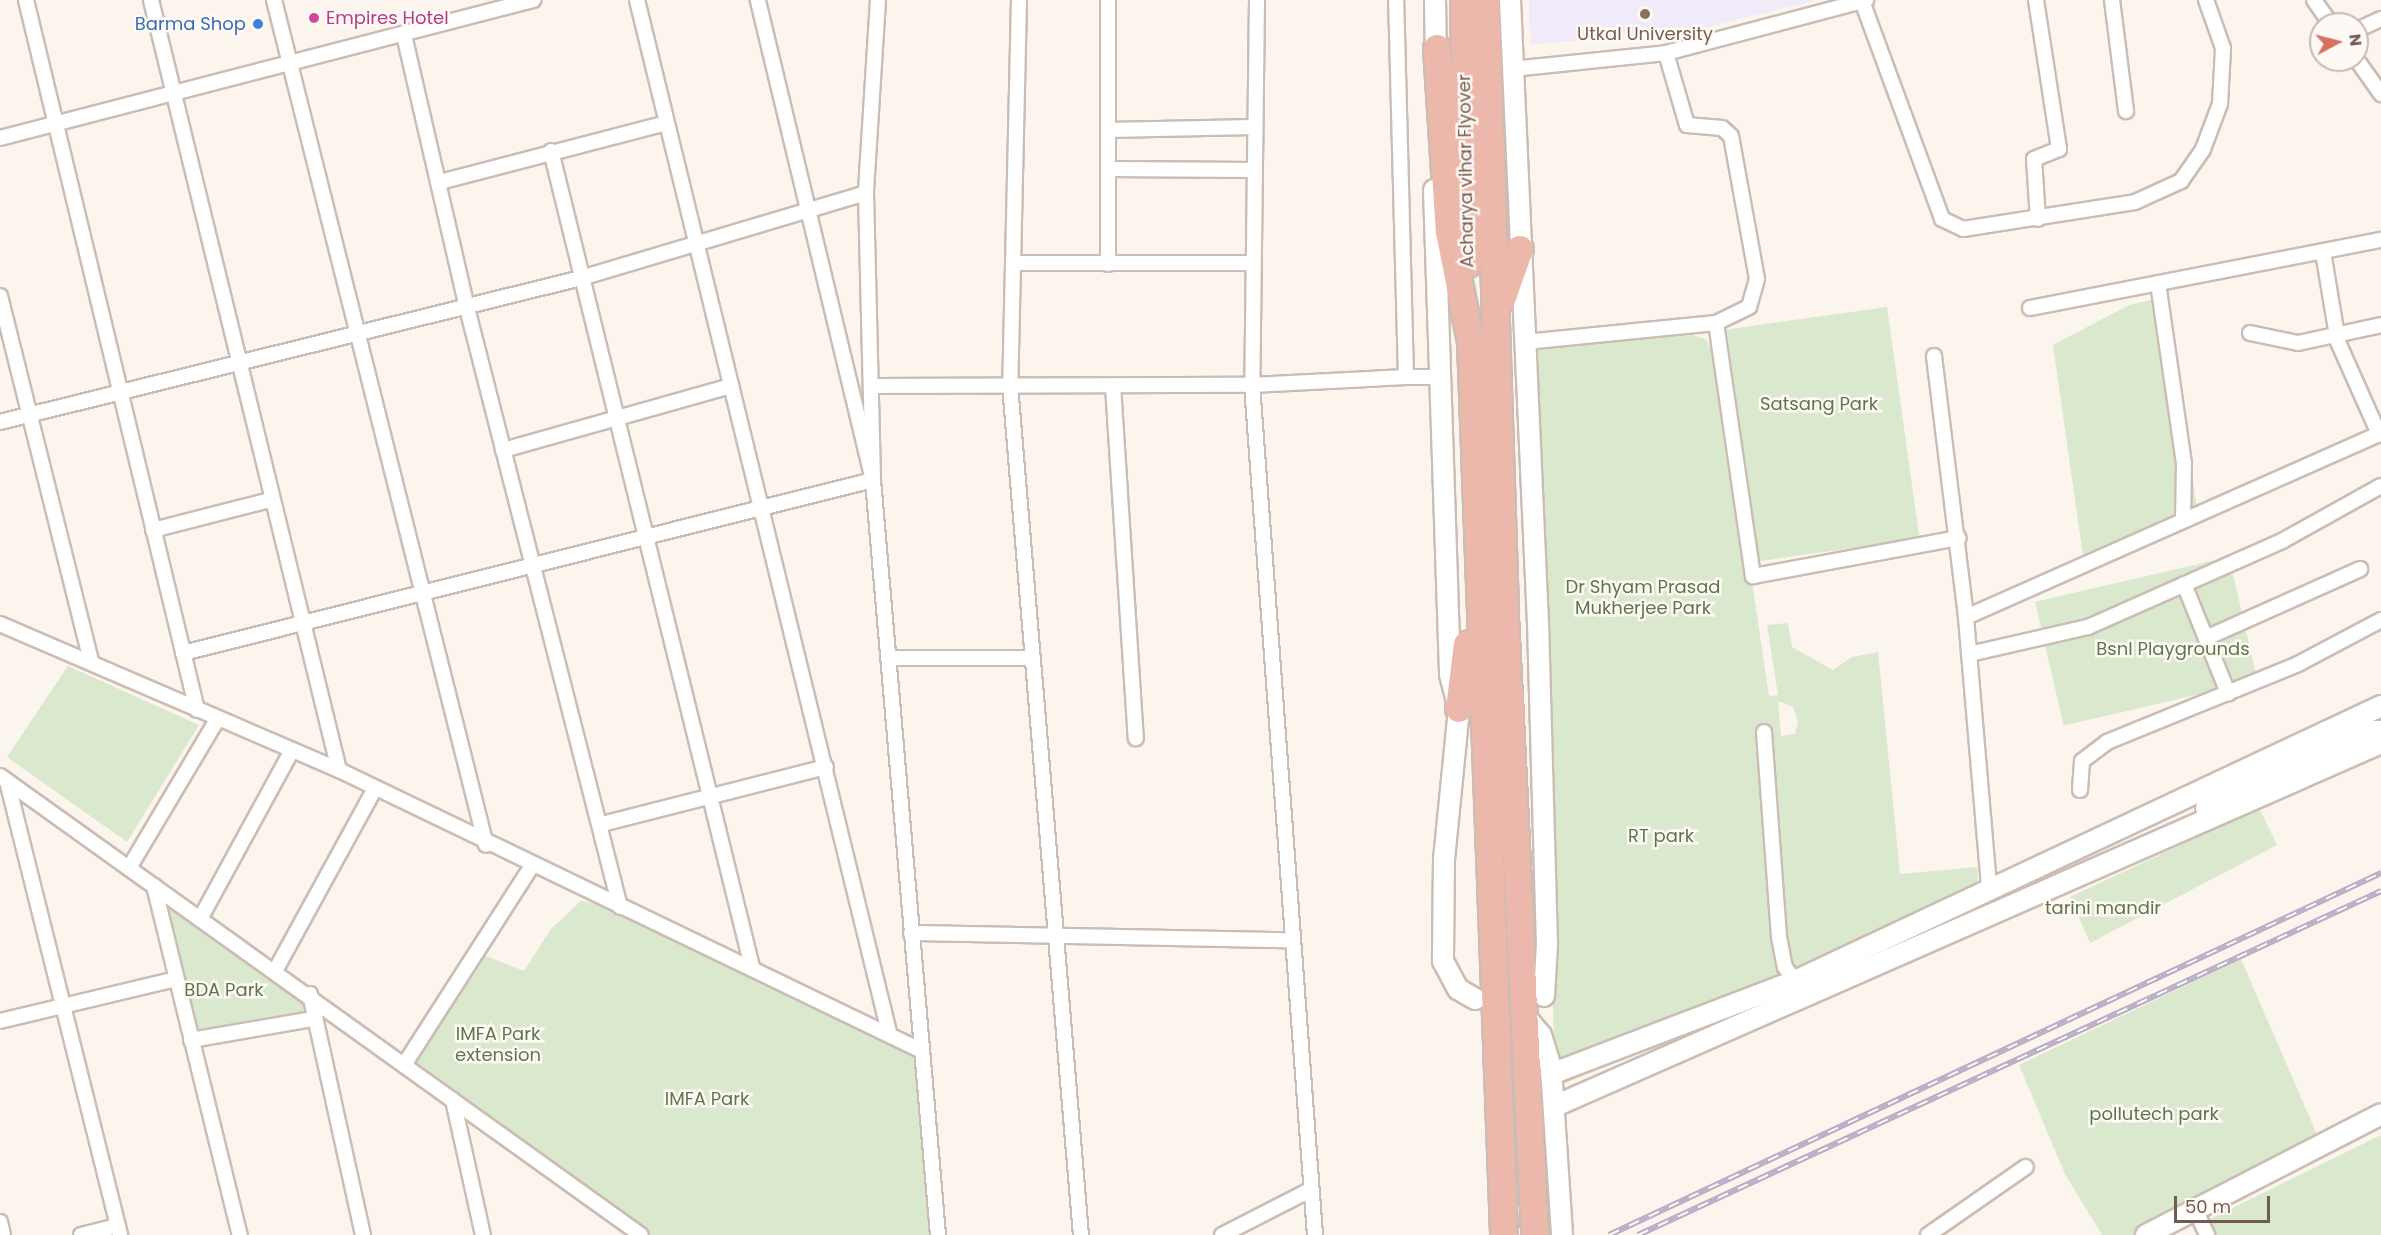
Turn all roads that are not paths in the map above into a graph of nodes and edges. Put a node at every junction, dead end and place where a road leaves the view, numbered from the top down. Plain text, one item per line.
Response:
1 (26, 0) edge
2 (151, 0) edge
3 (274, 0) edge
4 (533, 0) edge
5 (637, 0) edge
6 (758, 0) edge
7 (878, 0) edge
8 (1019, 0) edge
9 (1108, 0) edge
10 (1257, 0) edge
11 (1396, 0) edge
12 (1436, 0) edge
13 (1464, 0) edge
14 (1486, 0) edge
15 (1510, 0) edge
16 (2036, 0) edge
17 (2112, 0) edge
18 (2206, 0) edge
19 (1864, 1) edge
20 (404, 35) junction
21 (1437, 48) junction
22 (1666, 52) junction
23 (287, 65) junction
24 (1512, 69) junction
25 (2365, 72) edge
26 (174, 91) junction
27 (2381, 94) edge
28 (2126, 111) dead end
29 (57, 123) junction
30 (666, 123) junction
31 (1254, 128) junction
32 (1108, 130) junction
33 (0, 138) edge
34 (551, 151) junction
35 (1108, 169) junction
36 (1254, 170) junction
37 (440, 182) junction
38 (866, 193) junction
39 (804, 209) junction
40 (2038, 219) junction
41 (2381, 240) edge
42 (696, 246) junction
43 (1520, 249) junction
44 (2323, 252) junction
45 (1013, 263) junction
46 (1252, 263) junction
47 (1108, 264) junction
48 (581, 278) junction
49 (2158, 283) junction
50 (0, 296) edge
51 (466, 304) junction
52 (2030, 308) dead end
53 (1497, 315) junction
54 (1716, 323) junction
55 (2381, 325) edge
56 (353, 332) junction
57 (2250, 333) dead end
58 (2337, 336) junction
59 (1471, 342) junction
60 (1525, 342) junction
61 (1934, 356) dead end
62 (240, 360) junction
63 (1406, 377) junction
64 (1441, 377) junction
65 (1010, 385) junction
66 (1252, 385) junction
67 (730, 386) junction
68 (874, 386) junction
69 (1113, 386) junction
70 (121, 392) junction
71 (30, 413) junction
72 (618, 416) junction
73 (0, 422) edge
74 (2380, 434) edge
75 (502, 450) junction
76 (873, 480) junction
77 (2381, 486) edge
78 (270, 500) junction
79 (763, 509) junction
80 (2183, 519) junction
81 (153, 530) junction
82 (649, 538) junction
83 (1959, 538) junction
84 (531, 563) junction
85 (2360, 569) dead end
86 (1476, 573) junction
87 (2184, 584) junction
88 (420, 594) junction
89 (1966, 617) junction
90 (2381, 621) edge
91 (0, 624) edge
92 (304, 624) junction
93 (2206, 639) junction
94 (183, 653) junction
95 (1969, 654) junction
96 (888, 658) junction
97 (1029, 658) junction
98 (91, 662) junction
99 (2228, 693) junction
100 (2381, 706) edge
101 (1459, 709) junction
102 (197, 710) junction
103 (217, 720) junction
104 (2381, 731) edge
105 (1764, 732) dead end
106 (1136, 738) dead end
107 (2381, 743) edge
108 (291, 752) junction
109 (826, 767) junction
110 (339, 770) junction
111 (4, 778) edge
112 (374, 790) junction
113 (2080, 790) dead end
114 (712, 796) junction
115 (602, 825) junction
116 (486, 845) junction
117 (531, 867) junction
118 (129, 868) junction
119 (2022, 872) junction
120 (2054, 878) junction
121 (154, 886) junction
122 (1989, 886) junction
123 (2033, 899) junction
124 (620, 907) junction
125 (200, 919) junction
126 (911, 933) junction
127 (1055, 934) junction
128 (1292, 940) junction
129 (752, 967) junction
130 (275, 971) junction
131 (176, 979) junction
132 (1794, 981) junction
133 (310, 994) junction
134 (1544, 996) dead end
135 (1475, 999) dead end
136 (65, 1005) junction
137 (1524, 1016) junction
138 (313, 1019) junction
139 (0, 1021) edge
140 (889, 1032) junction
141 (191, 1040) junction
142 (922, 1051) junction
143 (404, 1065) junction
144 (1551, 1074) junction
145 (453, 1100) junction
146 (1556, 1106) junction
147 (2381, 1114) edge
148 (2026, 1167) dead end
149 (1310, 1190) junction
150 (2194, 1209) junction
151 (0, 1222) edge
152 (119, 1231) edge
153 (3, 1235) edge
154 (81, 1235) edge
155 (240, 1235) edge
156 (363, 1235) edge
157 (483, 1235) edge
158 (641, 1235) edge
159 (938, 1235) edge
160 (1081, 1235) edge
161 (1222, 1235) edge
162 (1315, 1235) edge
163 (1504, 1235) edge
164 (1535, 1235) edge
165 (1562, 1235) edge
166 (1928, 1235) edge
167 (2146, 1235) edge
168 (2207, 1235) edge

1 - 29 street
2 - 26 street
3 - 23 street
4 - 20 street
5 - 30 street
6 - 39 street
7 - 38 street
8 - 45 street
9 - 32 street
10 - 31 street
11 - 63 street
12 - 21 street
13 - 59 highway, Acharya vihar Flyover
14 - 53 highway, Acharya vihar Flyover
15 - 24 street
16 - 40 street
17 - 28 street
18 - 40 street
19 - 22 street
19 - 40 street
20 - 23 street
20 - 37 street
21 - 59 highway
21 - 64 street
22 - 24 street
22 - 54 street
23 - 26 street
23 - 56 street
24 - 43 street
25 - 27 street
26 - 29 street
26 - 62 street
29 - 33 street
29 - 70 street
30 - 34 street
30 - 42 street
31 - 32 street
31 - 36 street
32 - 35 street
34 - 37 street
34 - 48 street
35 - 36 street
35 - 47 street
36 - 46 street
37 - 51 street
38 - 39 street
38 - 68 street
39 - 42 street
39 - 76 street
41 - 44 street
42 - 48 street
42 - 67 street
43 - 53 highway
43 - 60 street
44 - 49 street
44 - 58 street
45 - 47 street
45 - 65 street
46 - 47 street
46 - 66 street
48 - 51 street
48 - 72 street
49 - 52 street
49 - 80 street
50 - 71 street
51 - 56 street
51 - 75 street
53 - 137 highway, Acharya vihar Flyover
54 - 60 street
54 - 83 street
55 - 58 street
56 - 62 street
56 - 88 street
57 - 58 street
58 - 74 street
59 - 86 highway
60 - 134 street
61 - 83 street
62 - 70 street
62 - 78 street
63 - 64 street
63 - 66 street
64 - 101 street
65 - 68 street
65 - 69 street
65 - 97 street
66 - 69 street
66 - 128 street
67 - 72 street
67 - 79 street
68 - 76 street
69 - 106 street
70 - 71 street
70 - 81 street
71 - 73 street
71 - 98 street
72 - 75 street
72 - 82 street
74 - 80 street
75 - 84 street
76 - 79 street
76 - 96 street
77 - 87 street
78 - 81 street
78 - 92 street
79 - 82 street
79 - 109 street
80 - 89 street
81 - 94 street
82 - 84 street
82 - 114 street
83 - 89 street
84 - 88 street
84 - 115 street
85 - 93 street
86 - 101 highway
86 - 163 highway
87 - 93 street
87 - 95 street
88 - 92 street
88 - 116 street
89 - 95 street
90 - 99 street
91 - 98 street
92 - 94 street
92 - 110 street
93 - 99 street
94 - 102 street
95 - 122 street
96 - 97 street
96 - 126 street
97 - 127 street
98 - 102 street
99 - 113 street
100 - 119 street
101 - 135 street
102 - 103 street
103 - 108 street
103 - 118 street
104 - 120 street
105 - 132 street
107 - 123 street
108 - 110 street
108 - 125 street
109 - 114 street
109 - 140 street
110 - 112 street
111 - 118 street
111 - 136 street
112 - 116 street
112 - 130 street
114 - 115 street
114 - 129 street
115 - 124 street
116 - 117 street
117 - 124 street
117 - 143 street
118 - 121 street
119 - 120 street
119 - 122 street
120 - 123 street
121 - 125 street
121 - 131 street
122 - 132 street
123 - 146 street
124 - 129 street
125 - 130 street
126 - 127 street
126 - 142 street
127 - 128 street
127 - 160 street
128 - 149 street
129 - 140 street
130 - 133 street
131 - 136 street
131 - 141 street
132 - 144 street
133 - 138 street
133 - 143 street
136 - 139 street
136 - 152 street
137 - 144 street
137 - 164 highway, Acharya vihar Flyover
138 - 141 street
138 - 156 street
140 - 142 street
141 - 155 street
142 - 159 street
143 - 145 street
144 - 146 street
145 - 157 street
145 - 158 street
146 - 165 street
147 - 150 street
148 - 166 street
149 - 161 street
149 - 162 street
150 - 167 street
150 - 168 street
151 - 153 street
152 - 154 street

